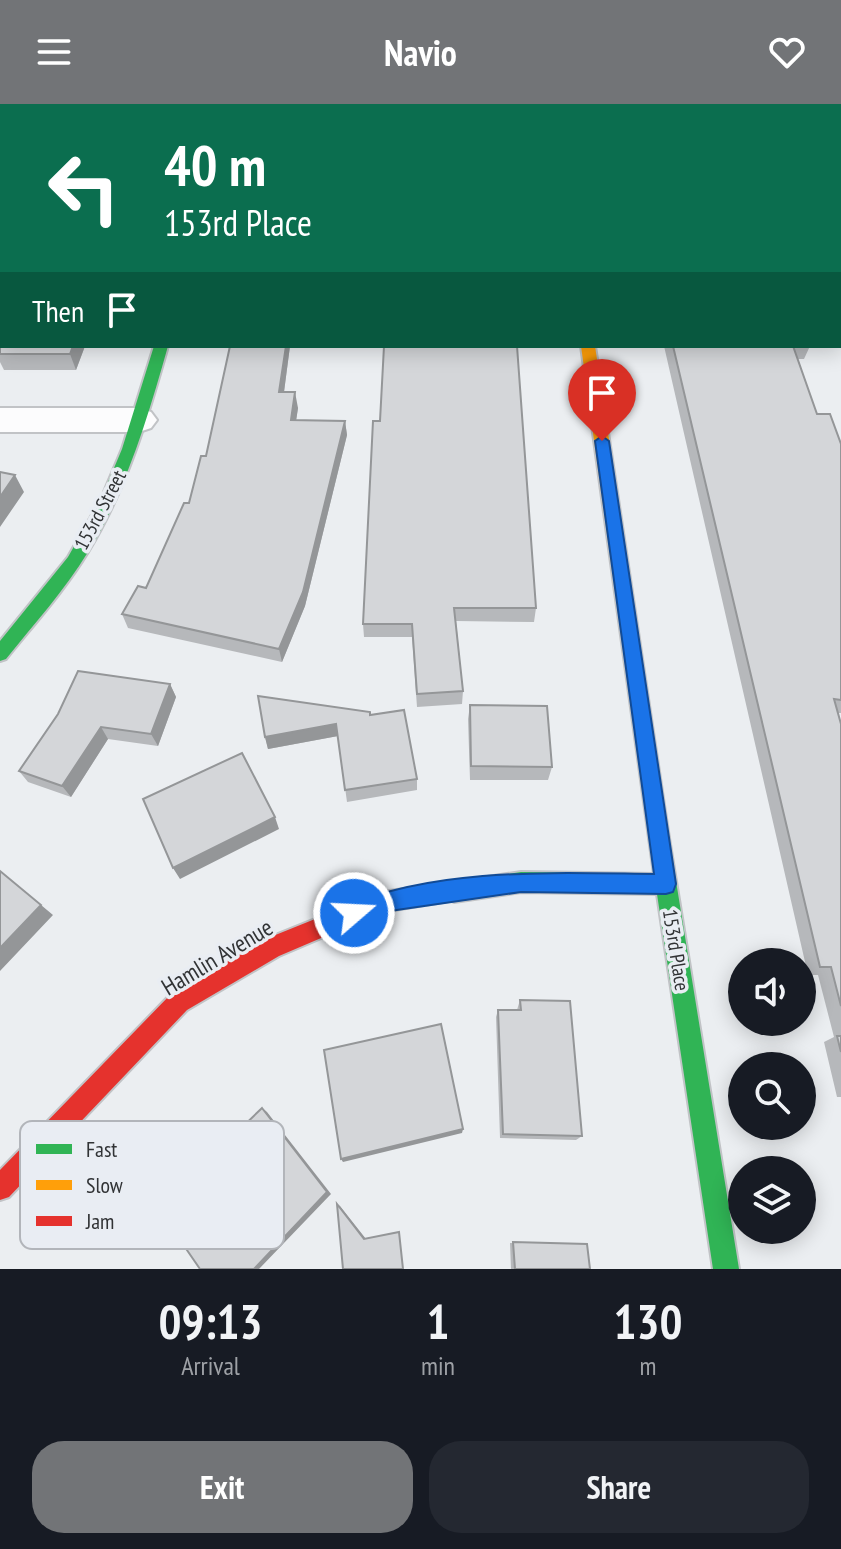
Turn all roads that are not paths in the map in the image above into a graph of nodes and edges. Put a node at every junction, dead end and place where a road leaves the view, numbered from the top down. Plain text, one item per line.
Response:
1 (160, 348) edge
2 (588, 348) edge
3 (0, 420) edge
4 (139, 420) junction
5 (0, 654) edge
6 (666, 884) junction
7 (63, 1121) edge
8 (20, 1165) edge
9 (1, 1184) edge
10 (726, 1269) edge

1 - 4 street, 153rd Street
2 - 6 street, 153rd Place
3 - 4 street
4 - 5 street, 153rd Street
6 - 7 street, Hamlin Avenue
6 - 10 street, 153rd Place
8 - 9 street, Hamlin Avenue

